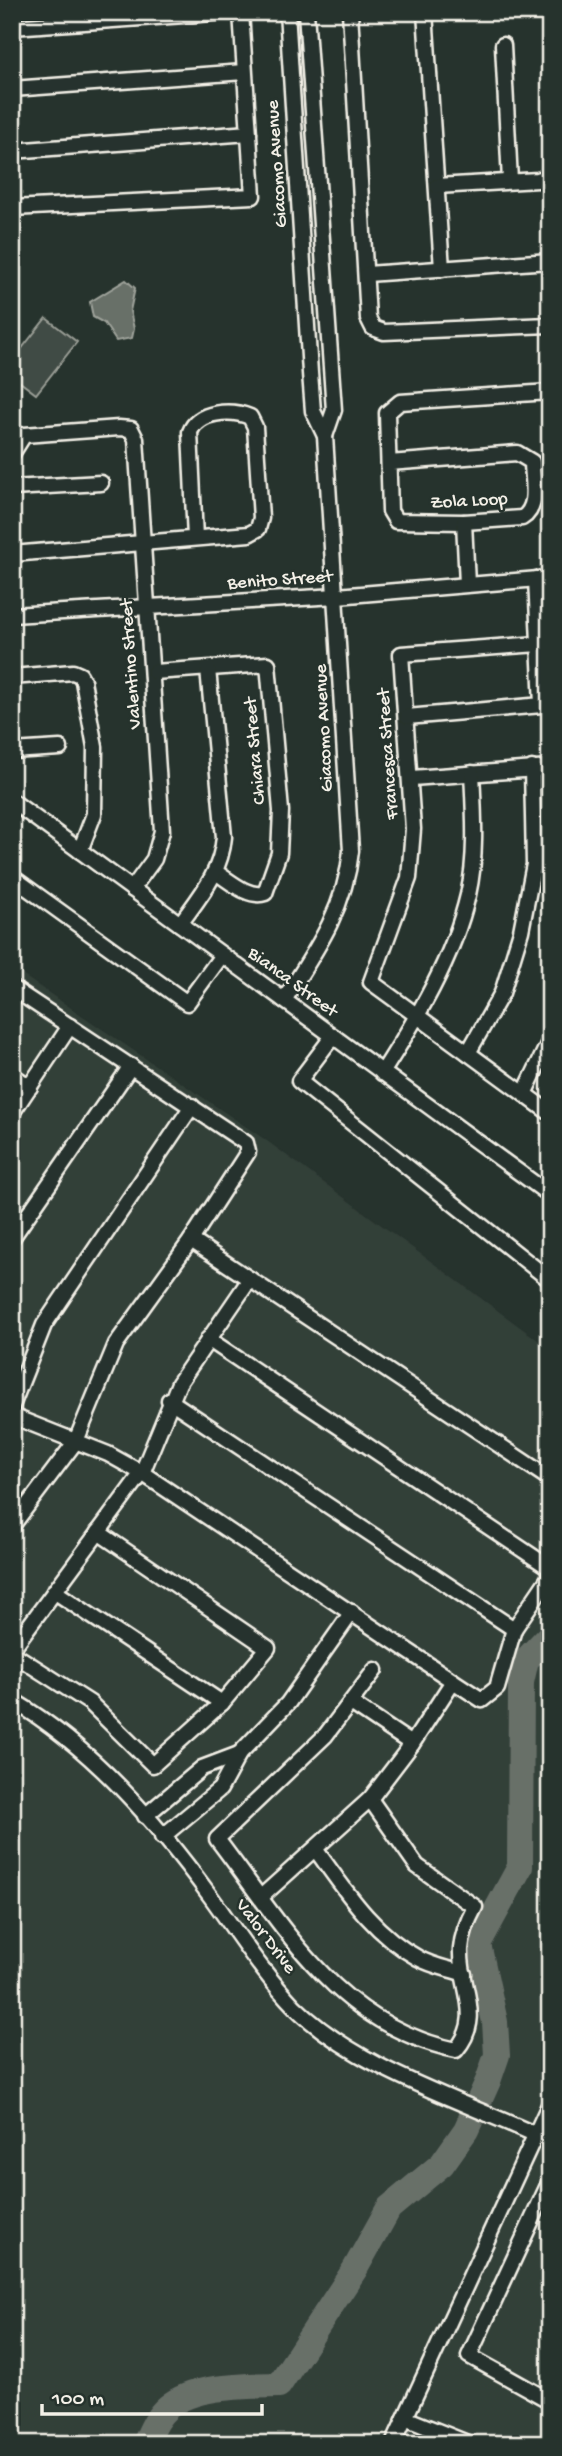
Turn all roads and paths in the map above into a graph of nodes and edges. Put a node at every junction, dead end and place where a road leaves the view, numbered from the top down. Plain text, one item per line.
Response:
1 (228, 12) edge
2 (241, 12) edge
3 (288, 12) edge
4 (306, 12) edge
5 (350, 12) edge
6 (425, 12) edge
7 (181, 14) edge
8 (120, 16) edge
9 (52, 18) edge
10 (12, 27) edge
11 (503, 45) dead end
12 (244, 72) junction
13 (12, 89) edge
14 (249, 133) junction
15 (12, 151) edge
16 (550, 176) edge
17 (510, 181) junction
18 (437, 186) junction
19 (12, 208) edge
20 (550, 261) edge
21 (442, 269) junction
22 (367, 274) junction
23 (550, 325) edge
24 (331, 372) junction
25 (310, 373) junction
26 (550, 392) edge
27 (325, 436) junction
28 (12, 454) edge
29 (389, 463) junction
30 (100, 483) dead end
31 (12, 488) edge
32 (464, 522) junction
33 (195, 538) junction
34 (142, 544) junction
35 (12, 554) edge
36 (543, 579) edge
37 (467, 584) junction
38 (337, 596) junction
39 (148, 609) junction
40 (12, 615) edge
41 (540, 644) junction
42 (208, 668) junction
43 (154, 672) junction
44 (12, 677) edge
45 (407, 717) junction
46 (60, 748) dead end
47 (12, 751) edge
48 (531, 768) junction
49 (550, 768) edge
50 (472, 773) junction
51 (412, 778) junction
52 (12, 801) edge
53 (80, 851) junction
54 (217, 873) junction
55 (12, 877) edge
56 (132, 889) junction
57 (180, 924) junction
58 (222, 955) junction
59 (12, 988) edge
60 (284, 1000) junction
61 (418, 1017) junction
62 (70, 1026) junction
63 (333, 1036) junction
64 (550, 1040) edge
65 (468, 1054) junction
66 (131, 1066) junction
67 (382, 1073) junction
68 (12, 1075) edge
69 (30, 1087) junction
70 (524, 1094) junction
71 (192, 1106) junction
72 (12, 1113) edge
73 (550, 1113) edge
74 (550, 1195) edge
75 (12, 1238) edge
76 (191, 1240) junction
77 (250, 1279) junction
78 (550, 1280) edge
79 (208, 1339) junction
80 (169, 1400) junction
81 (12, 1406) edge
82 (12, 1416) edge
83 (76, 1441) junction
84 (142, 1473) junction
85 (550, 1479) edge
86 (12, 1526) edge
87 (98, 1532) junction
88 (550, 1568) edge
89 (550, 1576) edge
90 (54, 1591) junction
91 (352, 1612) junction
92 (514, 1629) junction
93 (12, 1651) edge
94 (375, 1670) dead end
95 (453, 1681) junction
96 (12, 1700) edge
97 (222, 1703) junction
98 (351, 1703) junction
99 (412, 1744) junction
100 (239, 1754) junction
101 (370, 1799) junction
102 (145, 1815) junction
103 (162, 1837) junction
104 (316, 1850) junction
105 (261, 1897) junction
106 (464, 1974) junction
107 (550, 2103) edge
108 (534, 2134) junction
109 (550, 2181) edge
110 (550, 2400) edge
111 (405, 2418) junction
112 (393, 2444) edge
113 (470, 2444) edge

1 - 7 street
2 - 12 street
3 - 25 street, Giacomo Avenue
4 - 24 street, Giacomo Avenue
5 - 22 street
6 - 18 street
7 - 8 street
8 - 9 street
9 - 10 street
11 - 17 street
12 - 13 street
12 - 14 street
14 - 15 street
14 - 19 street
16 - 17 street
17 - 18 street
18 - 21 street
20 - 21 street
21 - 22 street
22 - 23 street
24 - 25 street
24 - 27 street, Giacomo Avenue
25 - 27 street, Giacomo Avenue
26 - 29 street, Zola Loop
27 - 38 street, Giacomo Avenue
28 - 34 street, Valentino Street
29 - 32 street, Zola Loop
29 - 32 street, Zola Loop
30 - 31 street
32 - 37 street
33 - 33 street
33 - 34 street
34 - 35 street
34 - 39 street, Valentino Street
36 - 37 street, Benito Street
36 - 41 street
37 - 38 street, Benito Street
38 - 39 street, Benito Street
38 - 60 street, Giacomo Avenue
39 - 40 street, Benito Street
39 - 43 street, Valentino Street
41 - 45 street
41 - 45 street, Francesca Street
42 - 43 street, Chiara Street
42 - 54 street
42 - 54 street, Chiara Street
43 - 56 street, Valentino Street
44 - 53 street
45 - 51 street, Francesca Street
46 - 47 street
48 - 49 street
48 - 50 street
48 - 65 street
50 - 51 street
50 - 61 street
51 - 61 street, Francesca Street
52 - 53 street, Bianca Street
53 - 56 street, Bianca Street
54 - 57 street
55 - 58 street
56 - 57 street, Bianca Street
57 - 58 street, Bianca Street
58 - 60 street, Bianca Street
59 - 62 street
60 - 63 street, Bianca Street
61 - 65 street
61 - 67 street
62 - 66 street
62 - 69 street
63 - 67 street, Bianca Street
63 - 78 street
64 - 70 street
65 - 70 street
66 - 71 street
66 - 75 street
67 - 74 street, Bianca Street
68 - 69 street
69 - 72 street
70 - 73 street
71 - 76 street
71 - 81 street
76 - 77 street
76 - 83 street
77 - 79 street
77 - 85 street
79 - 80 street
79 - 88 street
80 - 84 street
80 - 92 street
82 - 83 street
83 - 84 street
83 - 86 street
84 - 87 street
84 - 91 street
87 - 90 street
87 - 97 street
89 - 92 street
90 - 93 street
90 - 97 street
91 - 95 street
91 - 100 street
92 - 95 street
93 - 97 street
94 - 98 street
95 - 99 street
96 - 102 street, Valor Drive
98 - 99 street
98 - 105 street
99 - 101 street
100 - 102 street
100 - 103 street
101 - 104 street
101 - 106 street
102 - 103 street, Valor Drive
103 - 108 street, Valor Drive
104 - 105 street
104 - 106 street
105 - 106 street
107 - 108 street
108 - 111 street
109 - 110 street
111 - 112 street
111 - 113 street

